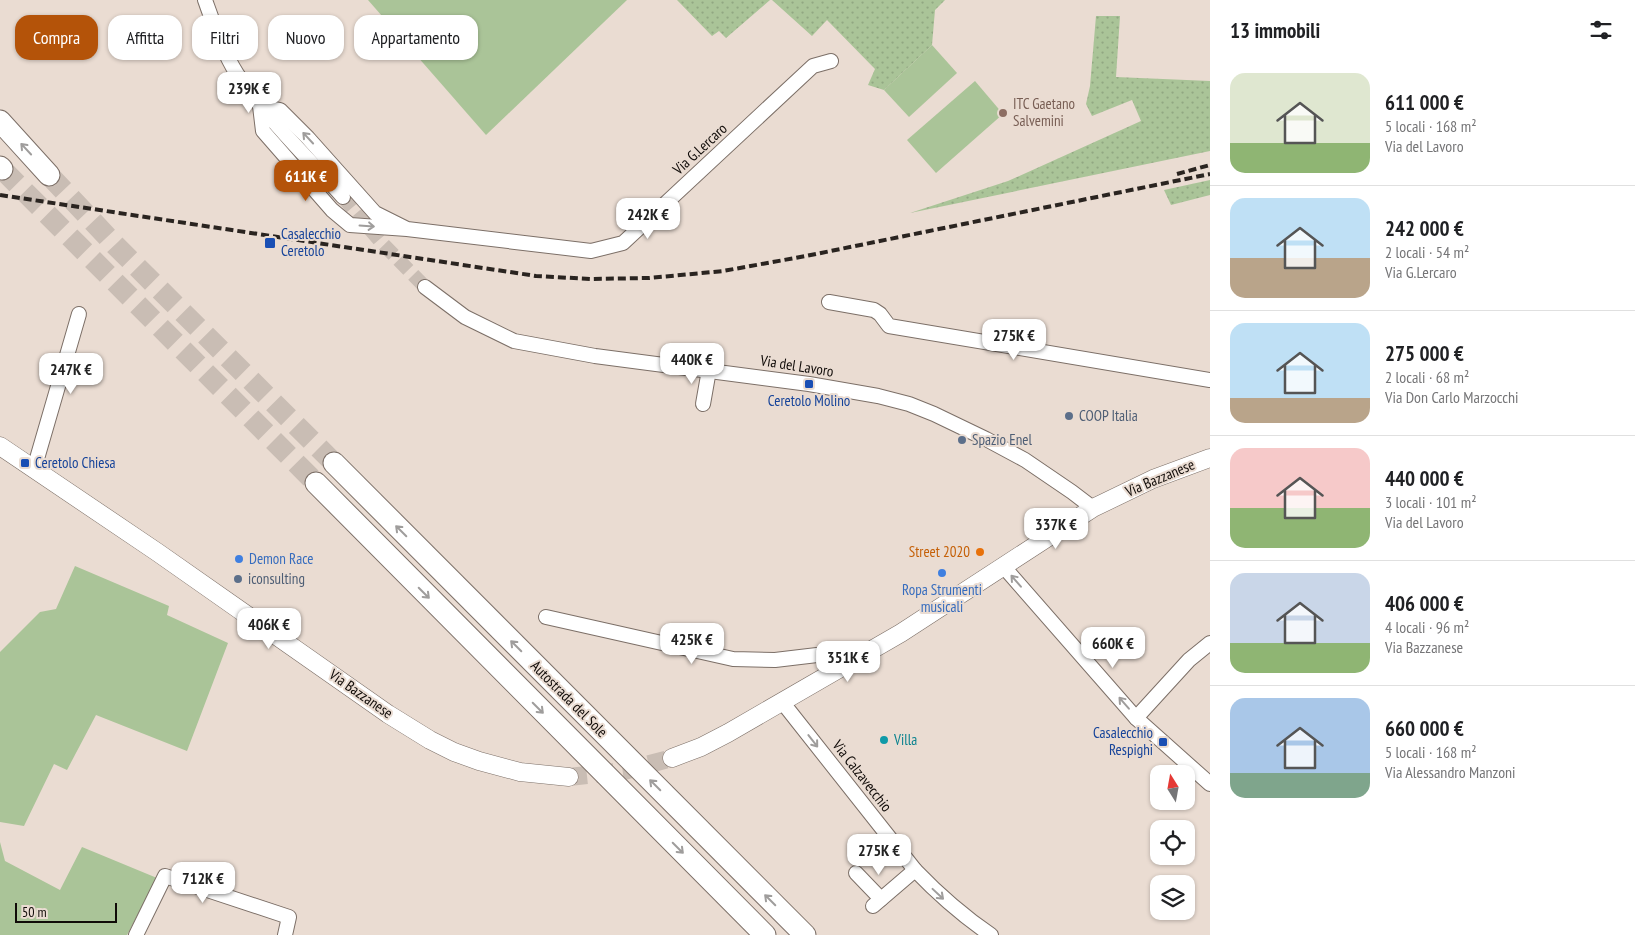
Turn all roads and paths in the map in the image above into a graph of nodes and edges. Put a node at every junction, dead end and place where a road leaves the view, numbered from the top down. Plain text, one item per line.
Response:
1 (206, 0) edge
2 (830, 61) dead end
3 (260, 106) junction
4 (1, 121) edge
5 (50, 175) tunnel mouth
6 (343, 197) tunnel mouth
7 (407, 229) junction
8 (425, 286) tunnel mouth
9 (829, 302) dead end
10 (79, 314) dead end
11 (709, 370) junction
12 (1210, 380) edge
13 (703, 404) dead end
14 (0, 446) edge
15 (1210, 458) edge
16 (334, 464) tunnel mouth
17 (34, 468) junction
18 (316, 484) tunnel mouth
19 (1093, 508) junction
20 (1003, 566) junction
21 (546, 618) dead end
22 (1210, 643) edge
23 (848, 664) junction
24 (783, 703) junction
25 (1136, 718) junction
26 (672, 758) tunnel mouth
27 (569, 777) tunnel mouth
28 (1210, 784) edge
29 (915, 870) junction
30 (856, 873) dead end
31 (136, 935) edge
32 (285, 935) edge
33 (765, 935) edge
34 (804, 935) edge
35 (991, 935) edge

1 - 3 street
2 - 7 street, Via G.Lercaro
3 - 6 street
7 -> 3 street
3 -> 7 street, Via G.Lercaro
5 -> 4 highway
8 - 11 street, Via del Lavoro
9 - 12 street
10 - 17 street
11 - 13 street
11 - 19 street, Via del Lavoro
14 - 17 main road, Via Bazzanese
15 - 19 main road, Via Bazzanese
34 -> 16 highway, Autostrada del Sole
17 - 27 main road, Via Bazzanese
18 -> 33 highway, Autostrada del Sole
19 - 20 main road, Via Bazzanese
20 - 23 main road, Via Bazzanese
25 -> 20 street
21 - 23 street
22 - 25 street
23 - 24 main road, Via Bazzanese
24 - 26 main road, Via Bazzanese
24 -> 29 street, Via Calzavecchio
25 - 28 street
29 - 30 street
29 -> 35 street, Via Calzavecchio
31 - 32 street

